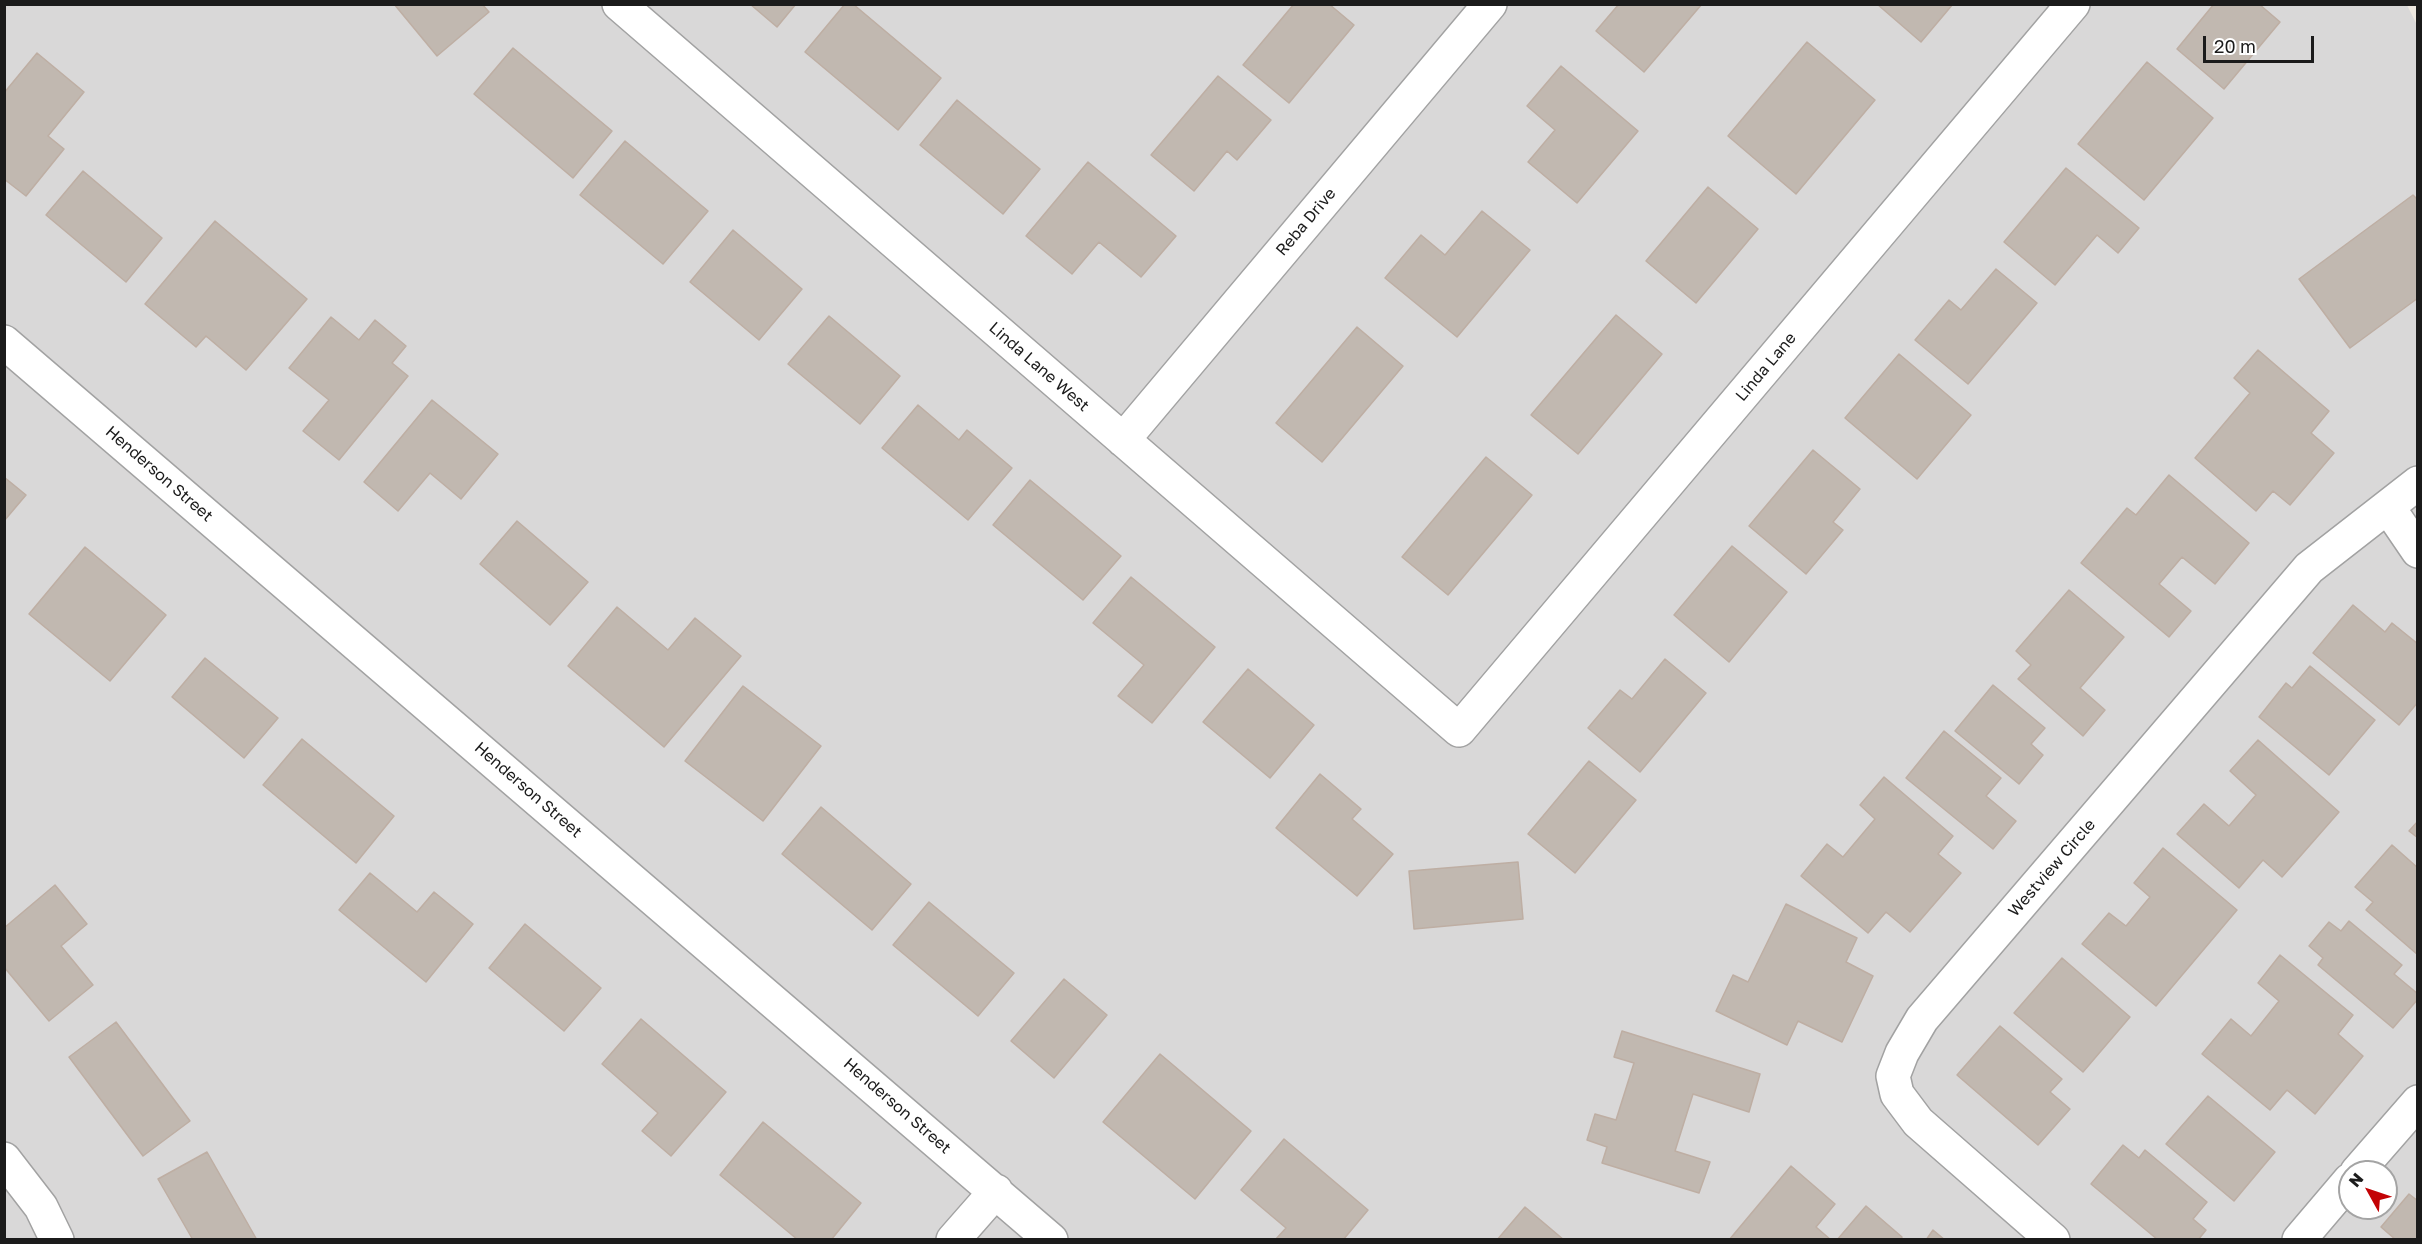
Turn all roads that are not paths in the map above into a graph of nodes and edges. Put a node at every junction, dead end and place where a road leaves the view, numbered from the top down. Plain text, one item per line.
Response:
1 (619, 4) edge
2 (1490, 4) edge
3 (2073, 4) edge
4 (4, 342) edge
5 (1123, 440) junction
6 (2418, 483) edge
7 (2388, 507) junction
8 (2418, 551) edge
9 (1459, 730) joint
10 (2418, 1102) edge
11 (4, 1158) edge
12 (2367, 1160) edge
13 (996, 1191) junction
14 (2338, 1194) edge
15 (57, 1239) edge
16 (953, 1239) edge
17 (1051, 1239) edge
18 (2053, 1239) edge
19 (2299, 1239) edge

1 - 5 street, Linda Lane West
2 - 5 street, Reba Drive
3 - 9 street, Linda Lane
4 - 13 street, Henderson Street
5 - 9 street, Linda Lane West
6 - 7 street, Westview Circle
7 - 8 street
7 - 18 street, Westview Circle
10 - 12 street
11 - 15 street
13 - 16 street
13 - 17 street, Henderson Street
14 - 19 street

